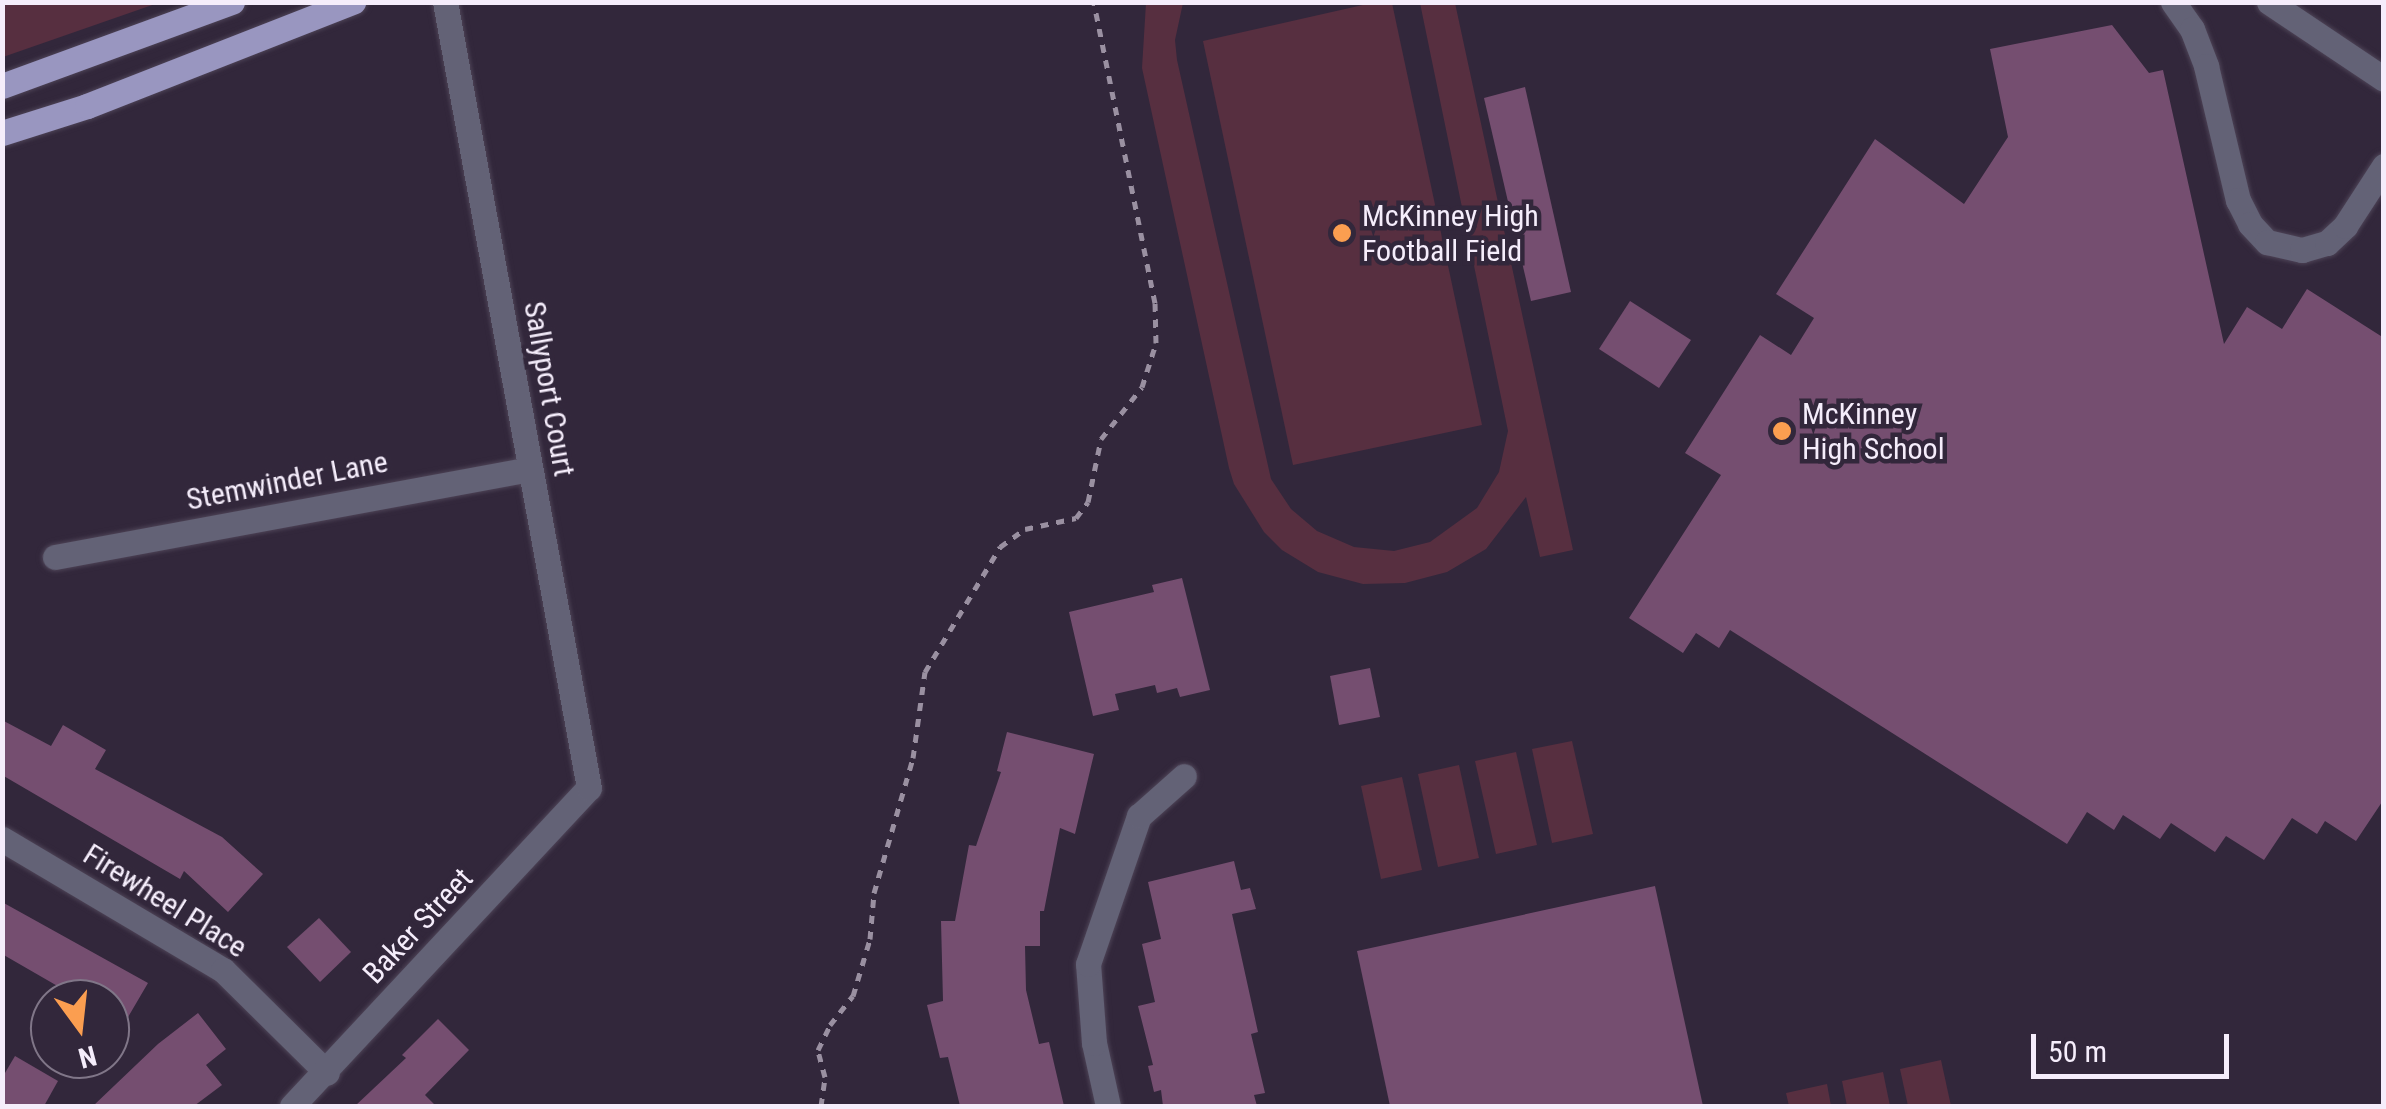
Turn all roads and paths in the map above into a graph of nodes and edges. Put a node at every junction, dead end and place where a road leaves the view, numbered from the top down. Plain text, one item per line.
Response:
1 (232, 2) edge
2 (353, 2) edge
3 (445, 2) edge
4 (1094, 2) edge
5 (2172, 2) edge
6 (2269, 2) edge
7 (2384, 79) edge
8 (2, 86) edge
9 (2, 132) edge
10 (2384, 166) edge
11 (530, 469) junction
12 (56, 557) dead end
13 (1184, 776) dead end
14 (589, 788) joint
15 (2, 838) edge
16 (326, 1073) junction
17 (292, 1106) edge
18 (821, 1106) edge
19 (1108, 1106) edge

1 - 8 main road
2 - 9 main road
3 - 11 street, Sallyport Court
4 - 18 path
5 - 10 street
6 - 7 street
11 - 12 street, Stemwinder Lane
11 - 14 street, Sallyport Court
13 - 19 street
14 - 16 street, Baker Street
15 - 16 street, Firewheel Place
16 - 17 street, Baker Street

